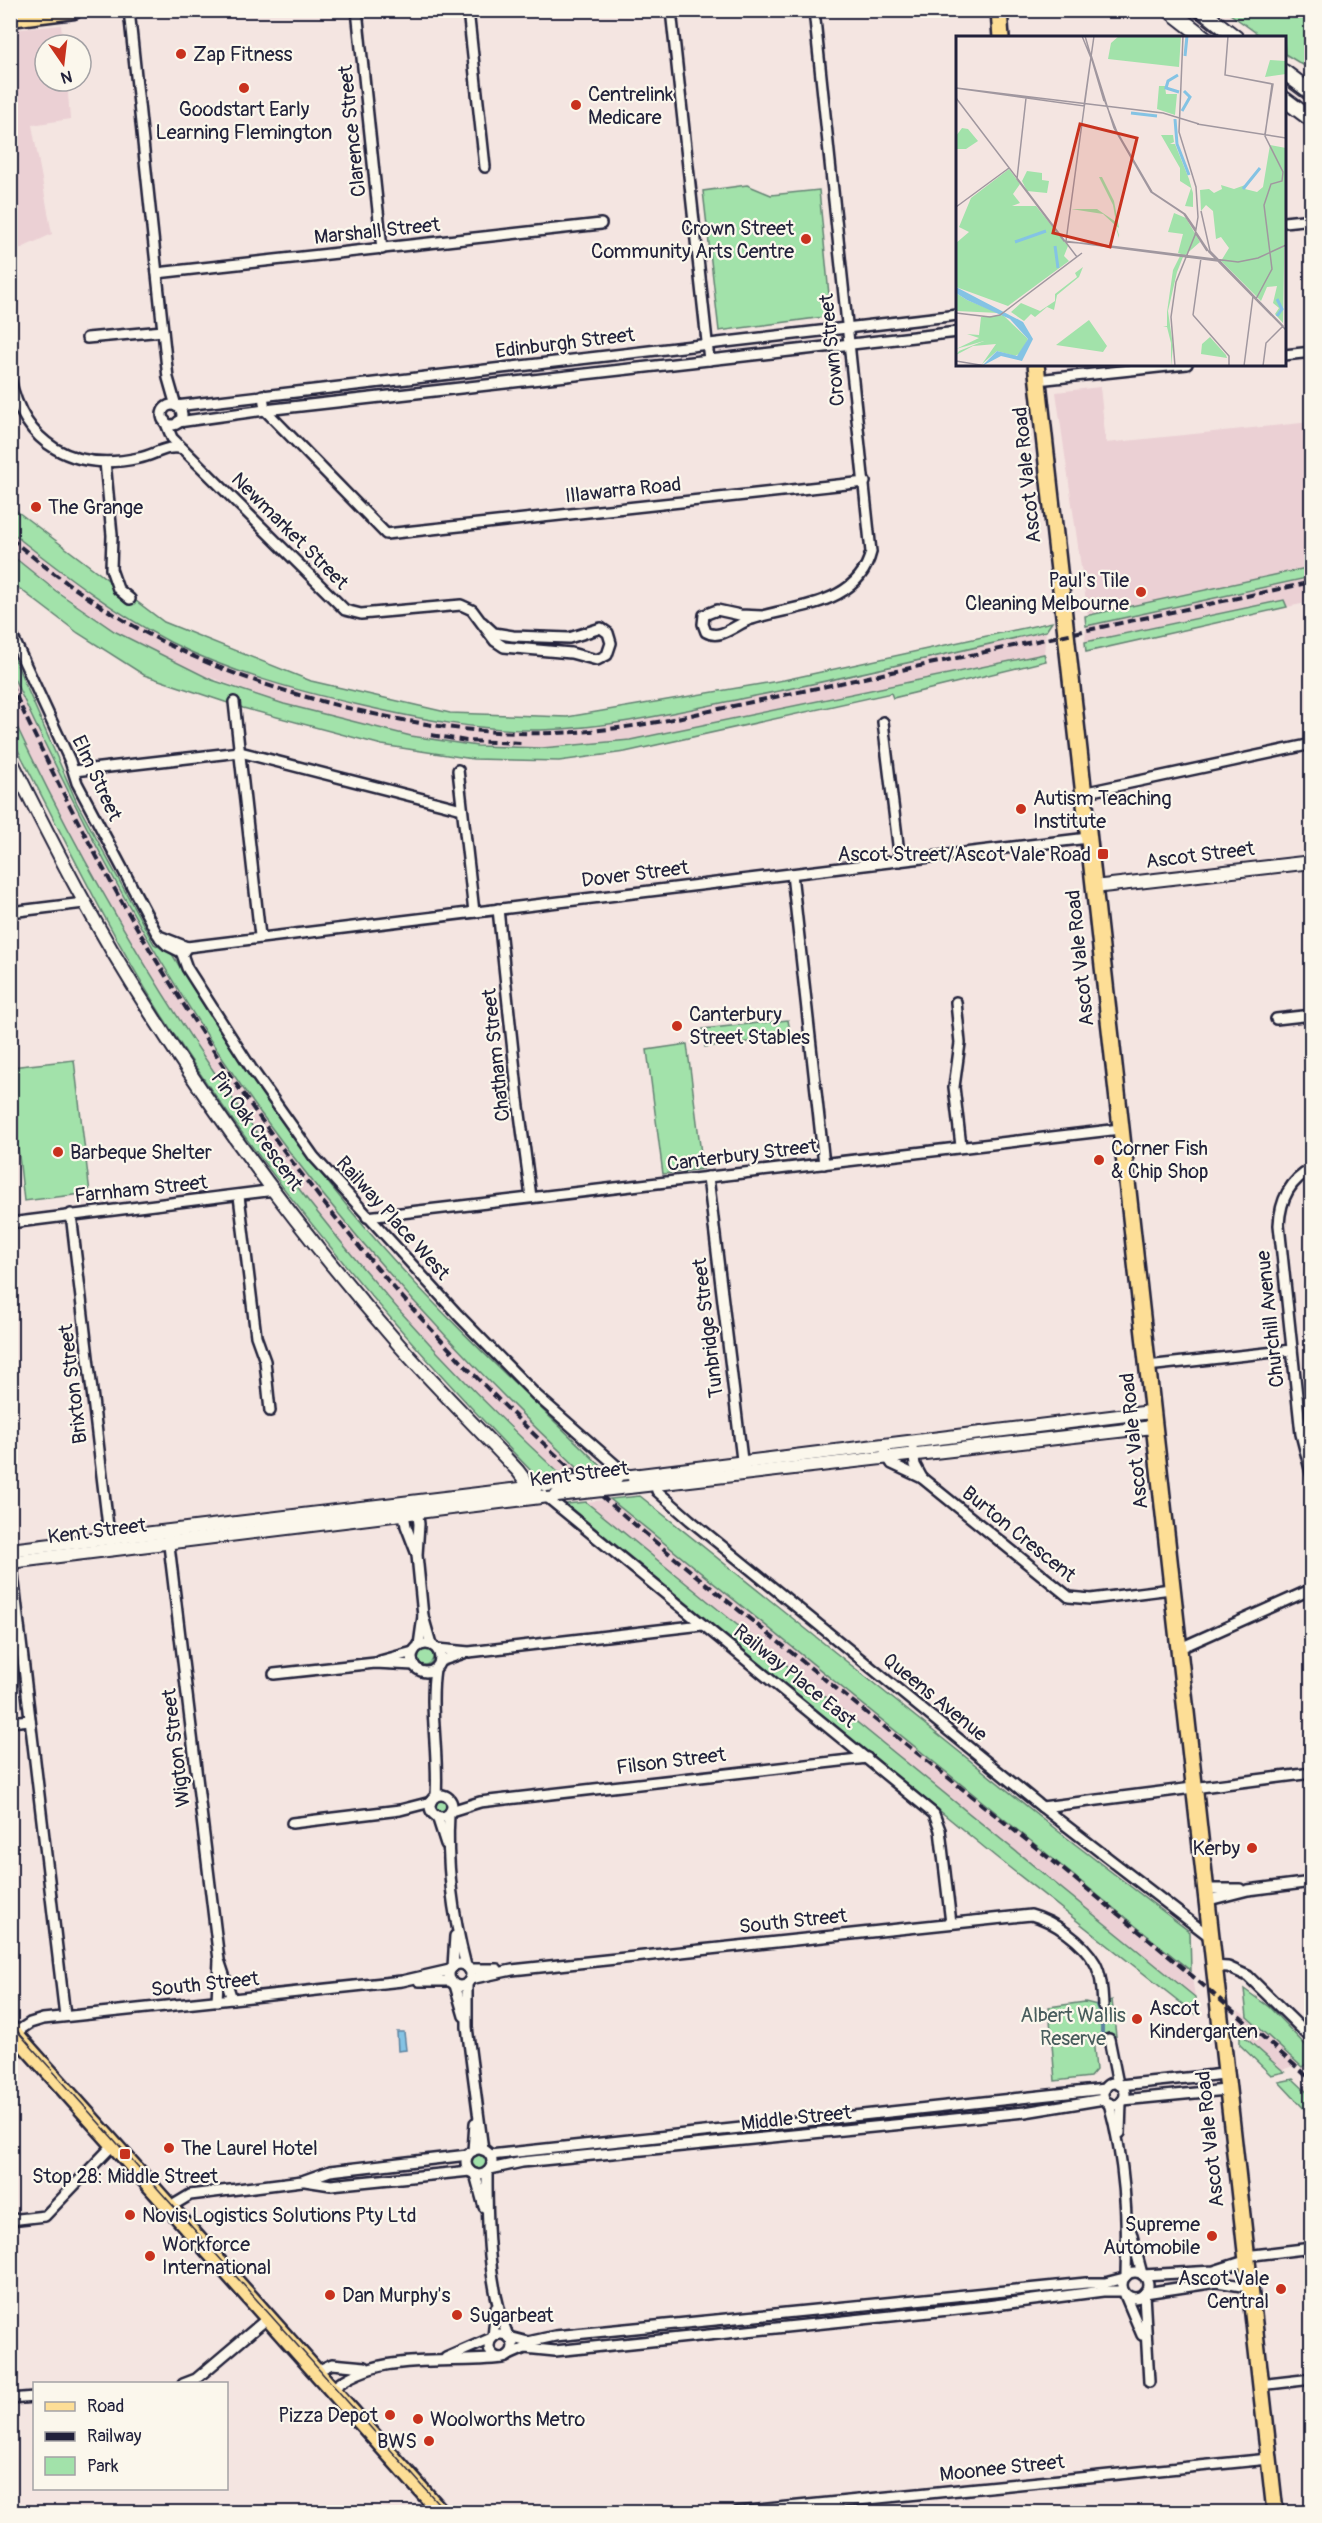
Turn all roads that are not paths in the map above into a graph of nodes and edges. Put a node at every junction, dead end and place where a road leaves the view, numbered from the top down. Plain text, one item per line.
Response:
1 (74, 10) edge
2 (129, 10) edge
3 (357, 10) edge
4 (468, 10) edge
5 (670, 10) edge
6 (814, 10) edge
7 (999, 10) edge
8 (1169, 10) edge
9 (1200, 10) edge
10 (10, 18) edge
11 (1000, 36) edge
12 (1202, 36) edge
13 (1233, 36) edge
14 (1286, 74) edge
15 (1311, 93) edge
16 (1286, 101) edge
17 (1311, 120) edge
18 (485, 167) dead end
19 (1311, 219) edge
20 (1286, 222) edge
21 (601, 224) dead end
22 (382, 249) junction
23 (157, 273) junction
24 (956, 315) edge
25 (847, 328) junction
26 (162, 331) junction
27 (956, 332) edge
28 (87, 338) dead end
29 (707, 344) junction
30 (849, 344) junction
31 (1311, 352) edge
32 (1286, 354) edge
33 (709, 360) junction
34 (1036, 366) edge
35 (1168, 366) edge
36 (10, 378) edge
37 (168, 378) junction
38 (1037, 380) junction
39 (263, 396) junction
40 (176, 406) junction
41 (164, 410) junction
42 (265, 410) junction
43 (165, 421) junction
44 (178, 423) junction
45 (169, 433) junction
46 (183, 449) junction
47 (155, 453) junction
48 (105, 462) junction
49 (865, 482) junction
50 (130, 599) dead end
51 (762, 616) junction
52 (482, 622) junction
53 (10, 631) edge
54 (234, 702) dead end
55 (883, 722) dead end
56 (1311, 744) edge
57 (240, 752) junction
58 (10, 758) edge
59 (458, 770) dead end
60 (74, 771) junction
61 (1083, 793) junction
62 (462, 809) junction
63 (1088, 838) junction
64 (900, 861) junction
65 (1311, 862) edge
66 (792, 874) junction
67 (1094, 887) junction
68 (84, 903) junction
69 (498, 909) junction
70 (10, 912) edge
71 (474, 912) junction
72 (260, 936) junction
73 (185, 950) junction
74 (956, 1002) dead end
75 (1311, 1015) edge
76 (1276, 1019) dead end
77 (1120, 1129) junction
78 (961, 1146) junction
79 (824, 1164) junction
80 (1311, 1169) edge
81 (708, 1177) junction
82 (275, 1190) junction
83 (239, 1196) junction
84 (531, 1197) junction
85 (71, 1214) junction
86 (367, 1217) junction
87 (10, 1223) edge
88 (1292, 1350) junction
89 (1147, 1366) junction
90 (270, 1412) dead end
91 (1152, 1420) junction
92 (913, 1448) junction
93 (884, 1452) junction
94 (743, 1468) junction
95 (1311, 1477) edge
96 (922, 1478) junction
97 (654, 1479) junction
98 (624, 1480) junction
99 (530, 1487) junction
100 (550, 1493) junction
101 (417, 1508) junction
102 (403, 1509) junction
103 (169, 1537) junction
104 (110, 1544) junction
105 (417, 1555) junction
106 (11, 1557) edge
107 (1171, 1589) junction
108 (1311, 1589) edge
109 (423, 1616) junction
110 (702, 1625) junction
111 (434, 1647) junction
112 (416, 1648) junction
113 (1178, 1649) junction
114 (469, 1652) junction
115 (375, 1663) junction
116 (414, 1665) junction
117 (437, 1665) junction
118 (422, 1672) junction
119 (274, 1674) dead end
120 (432, 1701) junction
121 (30, 1720) junction
122 (10, 1722) edge
123 (867, 1758) junction
124 (438, 1764) junction
125 (1311, 1773) edge
126 (1192, 1788) junction
127 (449, 1798) junction
128 (480, 1802) junction
129 (434, 1807) junction
130 (1042, 1807) junction
131 (450, 1812) junction
132 (292, 1823) dead end
133 (447, 1849) junction
134 (1311, 1882) edge
135 (1204, 1895) junction
136 (951, 1923) junction
137 (456, 1928) junction
138 (1209, 1936) junction
139 (219, 1960) junction
140 (1212, 1966) junction
141 (467, 1967) junction
142 (451, 1968) junction
143 (512, 1970) junction
144 (402, 1981) junction
145 (469, 1981) junction
146 (453, 1983) junction
147 (232, 1999) junction
148 (217, 2001) junction
149 (1103, 2005) dead end
150 (65, 2016) junction
151 (467, 2027) junction
152 (13, 2031) edge
153 (1109, 2039) dead end
154 (1311, 2039) edge
155 (1224, 2074) junction
156 (1226, 2090) junction
157 (1111, 2091) junction
158 (1122, 2101) junction
159 (476, 2109) junction
160 (1119, 2142) junction
161 (113, 2145) junction
162 (487, 2152) junction
163 (471, 2153) junction
164 (489, 2171) junction
165 (472, 2173) junction
166 (302, 2181) junction
167 (170, 2207) junction
168 (488, 2218) junction
169 (10, 2220) edge
170 (1128, 2221) junction
171 (1311, 2248) edge
172 (1245, 2259) junction
173 (1143, 2275) junction
174 (1125, 2277) junction
175 (1248, 2287) junction
176 (1124, 2293) junction
177 (985, 2294) junction
178 (1145, 2294) junction
179 (497, 2299) junction
180 (912, 2301) junction
181 (987, 2306) junction
182 (914, 2313) junction
183 (269, 2317) junction
184 (693, 2322) junction
185 (509, 2337) junction
186 (694, 2337) junction
187 (493, 2338) junction
188 (1146, 2343) junction
189 (505, 2357) junction
190 (444, 2359) junction
191 (370, 2367) junction
192 (317, 2371) junction
193 (1311, 2379) edge
194 (188, 2382) edge
195 (1149, 2382) dead end
196 (1260, 2385) junction
197 (332, 2389) junction
198 (33, 2397) edge
199 (10, 2399) edge
200 (1269, 2459) junction
201 (441, 2512) edge
202 (738, 2512) edge
203 (1275, 2512) edge

1 - 10 highway
2 - 23 street
3 - 22 street, Clarence Street
4 - 18 street
5 - 29 street
6 - 25 street, Crown Street
7 - 11 main road
8 - 12 main road
9 - 13 main road
14 - 15 main road
16 - 17 main road
19 - 20 street
21 - 22 street, Marshall Street
22 - 23 street, Marshall Street
23 - 26 street
24 - 25 street, Edinburgh Street
25 - 29 street, Edinburgh Street
25 - 30 street, Crown Street
26 - 28 street
26 - 37 street
27 - 30 street, Edinburgh Street
29 - 33 street
29 - 39 street, Edinburgh Street
30 - 33 street, Edinburgh Street
30 - 49 street, Crown Street
31 - 32 street
33 - 42 street, Edinburgh Street
34 - 38 main road, Ascot Vale Road
35 - 38 street
36 - 48 street
37 - 40 street
37 - 41 street
38 - 61 main road, Ascot Vale Road
39 - 40 street, Edinburgh Street
39 - 42 street
40 - 41 street
40 - 44 street
41 - 43 street
42 - 44 street, Edinburgh Street
42 - 49 street, Illawarra Road
43 - 44 street
43 - 45 street, Newmarket Street
44 - 46 street
45 - 46 street, Newmarket Street
45 - 47 street
46 - 47 street
46 - 52 street, Newmarket Street
47 - 48 street
48 - 50 street
49 - 51 street, Crown Street
51 - 51 street, Crown Street
52 - 52 street, Newmarket Street
53 - 60 street, Elm Street
54 - 57 street
55 - 64 street
56 - 61 street
57 - 60 street
57 - 62 street
57 - 72 street
58 - 68 street, Pin Oak Crescent
59 - 62 street
60 - 73 street, Elm Street
61 - 63 main road, Ascot Vale Road
62 - 71 street
63 - 64 street, Dover Street
63 - 67 main road, Ascot Vale Road
64 - 66 street, Dover Street
65 - 67 street, Ascot Street
66 - 69 street, Dover Street
66 - 79 street
67 - 77 main road, Ascot Vale Road
68 - 70 street
68 - 82 street, Pin Oak Crescent
69 - 71 street, Dover Street
69 - 84 street, Chatham Street
71 - 72 street, Dover Street
72 - 73 street, Dover Street
73 - 86 street, Railway Place West
74 - 78 street
75 - 76 street
77 - 78 street, Canterbury Street
77 - 89 main road, Ascot Vale Road
78 - 79 street, Canterbury Street
79 - 81 street, Canterbury Street
80 - 88 street, Churchill Avenue
81 - 84 street, Canterbury Street
81 - 94 street, Tunbridge Street
82 - 83 street, Farnham Street
82 - 99 street, Pin Oak Crescent
83 - 85 street, Farnham Street
83 - 90 street
84 - 86 street, Canterbury Street
85 - 87 street, Farnham Street
85 - 104 street, Brixton Street
86 - 98 street, Railway Place West
88 - 89 street
88 - 95 street, Churchill Avenue
89 - 91 main road, Ascot Vale Road
91 - 92 street, Kent Street
91 - 107 main road, Ascot Vale Road
92 - 93 street, Kent Street
92 - 96 street
93 - 94 street, Kent Street
93 - 96 street, Burton Crescent
94 - 97 street, Kent Street
96 - 107 street, Burton Crescent
97 - 98 street, Kent Street
97 - 130 street, Queens Avenue
98 - 100 street, Kent Street, bridge
99 - 100 street, Kent Street
99 - 101 street, Kent Street
100 - 101 street, Kent Street
100 - 110 street, Railway Place East
101 - 102 street, Kent Street
101 - 105 street
102 - 103 street, Kent Street
102 - 105 street
103 - 104 street, Kent Street
103 - 139 street, Wigton Street
104 - 106 street, Kent Street
105 - 109 street
106 - 121 street
107 - 113 main road, Ascot Vale Road
108 - 113 street
109 - 111 street
109 - 112 street
110 - 114 street
110 - 123 street, Railway Place East
111 - 112 street
111 - 114 street
111 - 117 street
112 - 115 street
112 - 116 street
113 - 126 main road, Ascot Vale Road
114 - 117 street
115 - 116 street
115 - 119 street
116 - 118 street
117 - 118 street
117 - 120 street
118 - 120 street
120 - 124 street
121 - 122 street
121 - 150 street
123 - 128 street, Filson Street
123 - 136 street, Railway Place East
124 - 127 street
124 - 129 street
125 - 126 street
126 - 130 street
126 - 135 main road, Ascot Vale Road
127 - 128 street, Filson Street
127 - 129 street, Filson Street
127 - 131 street
128 - 131 street, Filson Street
129 - 131 street, Filson Street
129 - 132 street
129 - 133 street
130 - 138 street, Queens Avenue
131 - 133 street
133 - 137 street
134 - 135 street
135 - 138 main road, Ascot Vale Road
136 - 143 street, South Street
136 - 149 street, South Street
137 - 141 street
137 - 142 street
138 - 140 main road, Ascot Vale Road
139 - 147 street, Wigton Street
139 - 148 street, Wigton Street
140 - 154 street
140 - 155 main road, Ascot Vale Road
141 - 142 street, South Street
141 - 143 street, South Street
141 - 145 street
142 - 144 street, South Street
142 - 146 street
143 - 145 street, South Street
144 - 146 street, South Street
144 - 147 street, South Street
145 - 146 street, South Street
145 - 151 street
146 - 151 street
147 - 148 street, South Street
148 - 150 street, South Street
150 - 152 street, South Street
151 - 159 street
152 - 161 main road
153 - 157 street
155 - 156 main road, Ascot Vale Road
155 - 157 street, Middle Street
156 - 158 street
156 - 172 main road, Ascot Vale Road
157 - 158 street
157 - 158 street
157 - 160 street
157 - 162 street, Middle Street
157 - 164 street, Middle Street
158 - 160 street
159 - 162 street
159 - 163 street
160 - 170 street
161 - 167 main road
161 - 169 street
162 - 163 street, Middle Street
162 - 164 street
163 - 165 street
163 - 166 street
164 - 165 street, Middle Street
164 - 168 street
165 - 166 street
165 - 168 street
166 - 167 street
167 - 183 main road
168 - 179 street
170 - 173 street
170 - 174 street
171 - 172 street
172 - 173 street
172 - 175 main road, Ascot Vale Road
173 - 174 street
173 - 178 street
174 - 176 street
174 - 177 street
175 - 178 street
175 - 196 main road, Ascot Vale Road
176 - 178 street
176 - 181 street
176 - 188 street
177 - 180 street
177 - 181 street
178 - 188 street
179 - 185 street
179 - 187 street
180 - 182 street
180 - 184 street
181 - 182 street
182 - 186 street
183 - 192 main road
183 - 194 street
184 - 185 street
184 - 186 street
185 - 187 street
185 - 189 street
186 - 189 street
187 - 189 street
187 - 190 street
188 - 195 street
189 - 190 street
190 - 191 street
191 - 192 street
191 - 197 street
192 - 197 main road
193 - 196 street
196 - 200 main road, Ascot Vale Road
197 - 201 main road
198 - 199 street
200 - 202 street, Moonee Street
200 - 203 main road, Ascot Vale Road

